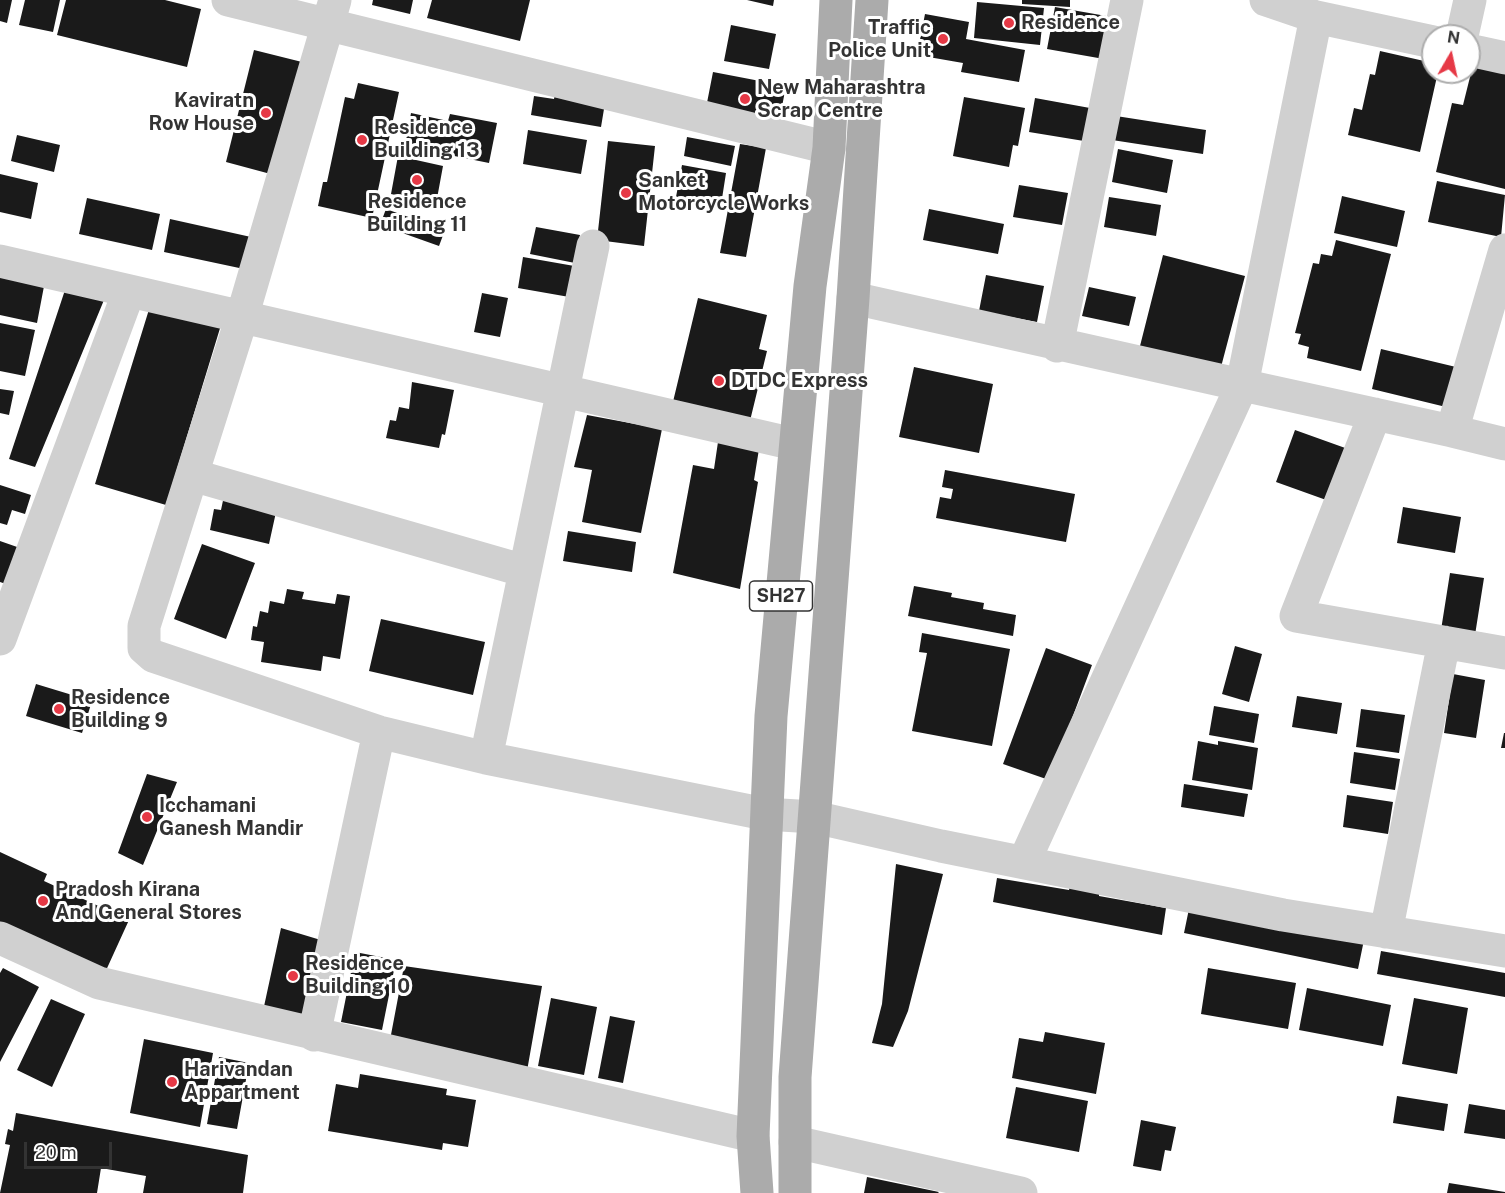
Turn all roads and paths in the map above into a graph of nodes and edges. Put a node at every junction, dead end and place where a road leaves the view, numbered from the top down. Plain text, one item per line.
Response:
1 (228, 0) edge
2 (836, 0) edge
3 (873, 0) edge
4 (1127, 0) edge
5 (1266, 0) edge
6 (1470, 0) edge
7 (332, 12) edge
8 (1316, 17) junction
9 (1465, 24) edge
10 (1421, 39) edge
11 (1481, 53) edge
12 (1505, 58) edge
13 (829, 148) junction
14 (593, 246) dead end
15 (1505, 250) edge
16 (0, 261) edge
17 (129, 291) junction
18 (853, 298) junction
19 (242, 317) junction
20 (1057, 346) junction
21 (1242, 385) junction
22 (562, 391) junction
23 (1375, 414) junction
24 (1452, 431) junction
25 (794, 444) junction
26 (1505, 444) edge
27 (192, 475) junction
28 (525, 571) junction
29 (0, 639) edge
30 (1444, 642) junction
31 (1505, 653) edge
32 (379, 732) junction
33 (486, 758) junction
34 (765, 813) junction
35 (814, 817) junction
36 (1024, 862) junction
37 (1386, 932) junction
38 (0, 938) edge
39 (1505, 951) edge
40 (314, 1035) junction
41 (753, 1136) junction
42 (795, 1142) junction
43 (757, 1193) edge
44 (795, 1193) edge
45 (1021, 1193) edge

1 - 7 street
2 - 13 main road, SH27
3 - 18 main road, SH27
4 - 20 street
5 - 8 street
6 - 9 street
7 - 13 street
7 - 19 street
8 - 10 street
8 - 21 street
11 - 12 street
13 - 25 main road, SH27
14 - 22 street
15 - 24 street
16 - 17 street
17 - 19 street
17 - 29 street
18 - 20 street
18 - 35 main road, SH27
19 - 22 street
19 - 27 street
20 - 21 street
21 - 23 street
21 - 36 street
22 - 25 street
22 - 28 street
23 - 24 street
23 - 30 street
24 - 26 street
25 - 34 main road, SH27
27 - 28 street
27 - 32 street
28 - 33 street
30 - 31 street
30 - 37 street
32 - 33 street
32 - 40 street
33 - 34 street
34 - 35 street
34 - 41 main road, SH27
35 - 36 street
35 - 42 main road, SH27
36 - 37 street
37 - 39 street
38 - 40 street
40 - 41 street
41 - 43 main road, SH27
42 - 44 main road, SH27
42 - 45 street

